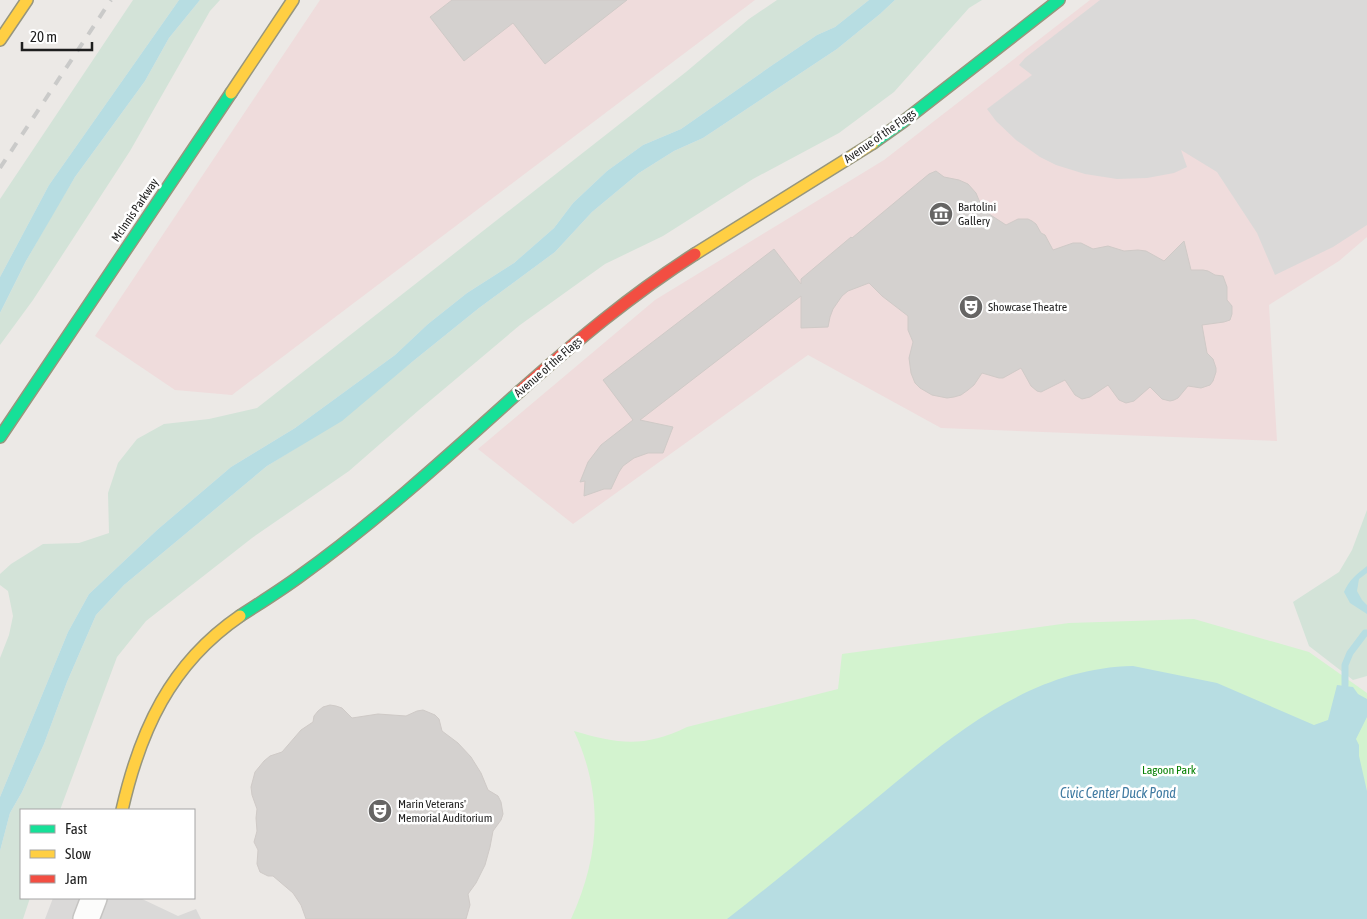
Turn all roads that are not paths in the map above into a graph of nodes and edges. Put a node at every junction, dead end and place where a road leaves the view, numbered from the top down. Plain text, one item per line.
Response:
1 (27, 0) edge
2 (293, 0) edge
3 (1059, 0) edge
4 (0, 40) edge
5 (0, 437) edge
6 (122, 809) edge
7 (94, 899) edge
8 (86, 919) edge

1 - 4 street
2 - 5 street, McInnis Parkway
3 - 6 street, Avenue of the Flags
7 - 8 street

